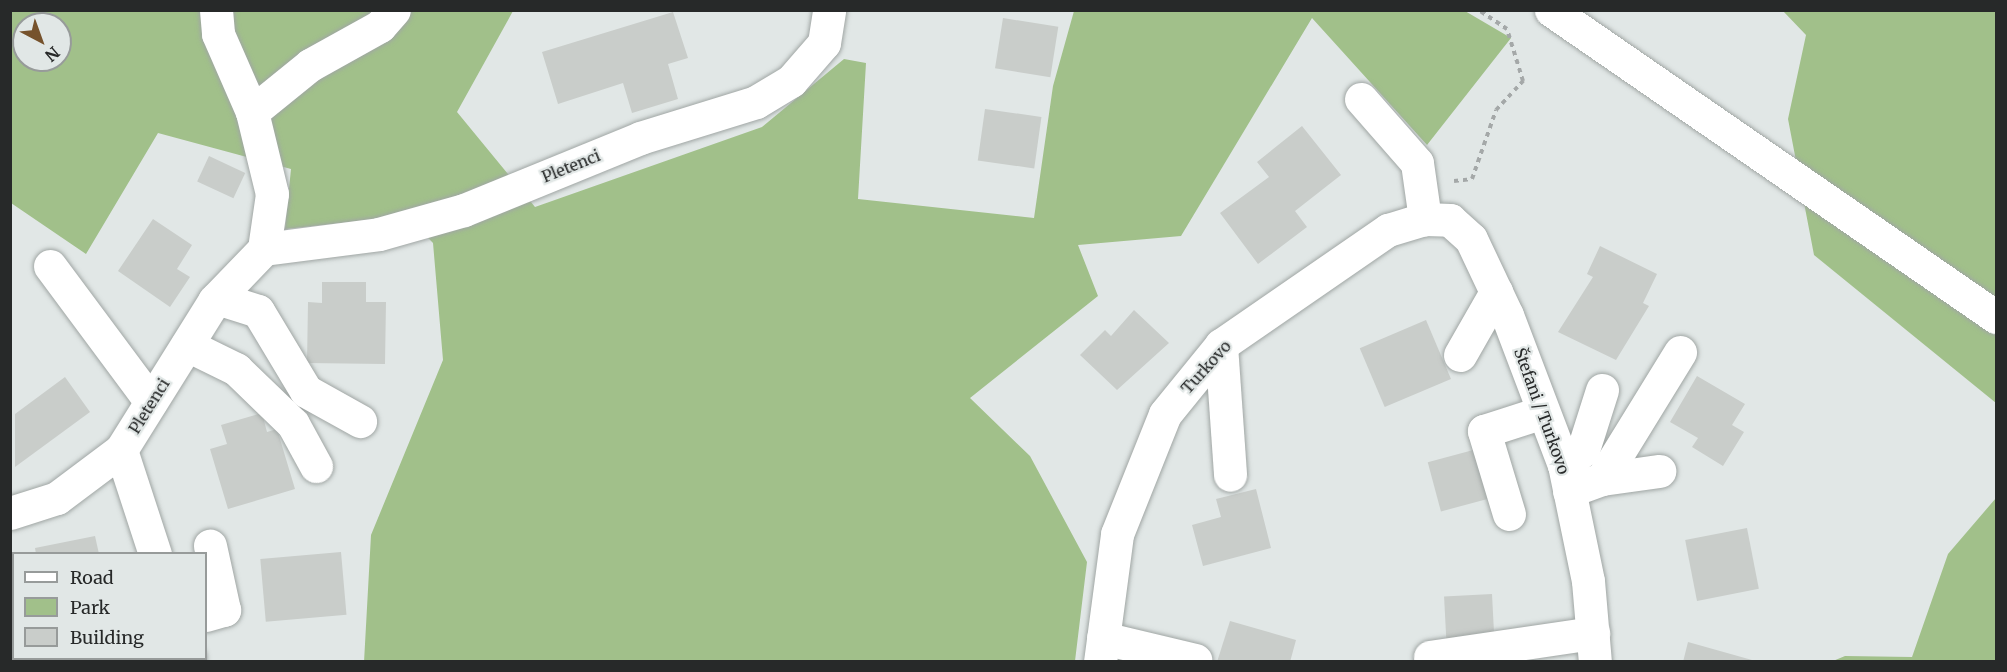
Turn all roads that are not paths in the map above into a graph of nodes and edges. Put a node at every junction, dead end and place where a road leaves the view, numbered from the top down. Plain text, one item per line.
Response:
1 (216, 10) edge
2 (394, 10) edge
3 (1551, 10) edge
4 (822, 17) edge
5 (1362, 99) dead end
6 (252, 112) junction
7 (1425, 219) junction
8 (1471, 238) joint
9 (264, 249) junction
10 (50, 266) dead end
11 (1496, 292) junction
12 (217, 298) junction
13 (1996, 317) edge
14 (187, 345) junction
15 (1221, 345) junction
16 (1680, 352) dead end
17 (1460, 355) dead end
18 (1602, 390) dead end
19 (151, 402) junction
20 (1543, 412) junction
21 (360, 421) dead end
22 (121, 450) junction
23 (316, 466) dead end
24 (1659, 471) dead end
25 (1230, 474) dead end
26 (1567, 478) junction
27 (1602, 479) junction
28 (10, 513) edge
29 (1509, 514) dead end
30 (210, 546) dead end
31 (155, 552) edge
32 (207, 615) edge
33 (1594, 647) edge
34 (1101, 650) edge
35 (1430, 657) dead end
36 (1195, 660) edge

1 - 6 street
2 - 6 street
3 - 13 street
4 - 9 street, Pletenci
5 - 7 street
6 - 9 street
7 - 8 street, Turkovo
7 - 15 street, Turkovo
8 - 11 street, Štefani / Turkovo
9 - 12 street, Pletenci
10 - 19 street
11 - 17 street
11 - 20 street, Štefani / Turkovo
12 - 14 street, Pletenci
12 - 21 street
14 - 19 street, Pletenci
14 - 23 street
15 - 25 street
15 - 34 street, Turkovo
16 - 27 street
18 - 26 street
19 - 22 street, Pletenci
20 - 26 street, Štefani / Turkovo
20 - 29 street
22 - 28 street, Pletenci
22 - 31 street, Pletenci
24 - 27 street
26 - 27 street
26 - 33 street, Štefani / Turkovo
30 - 32 street
33 - 35 street
34 - 36 street

